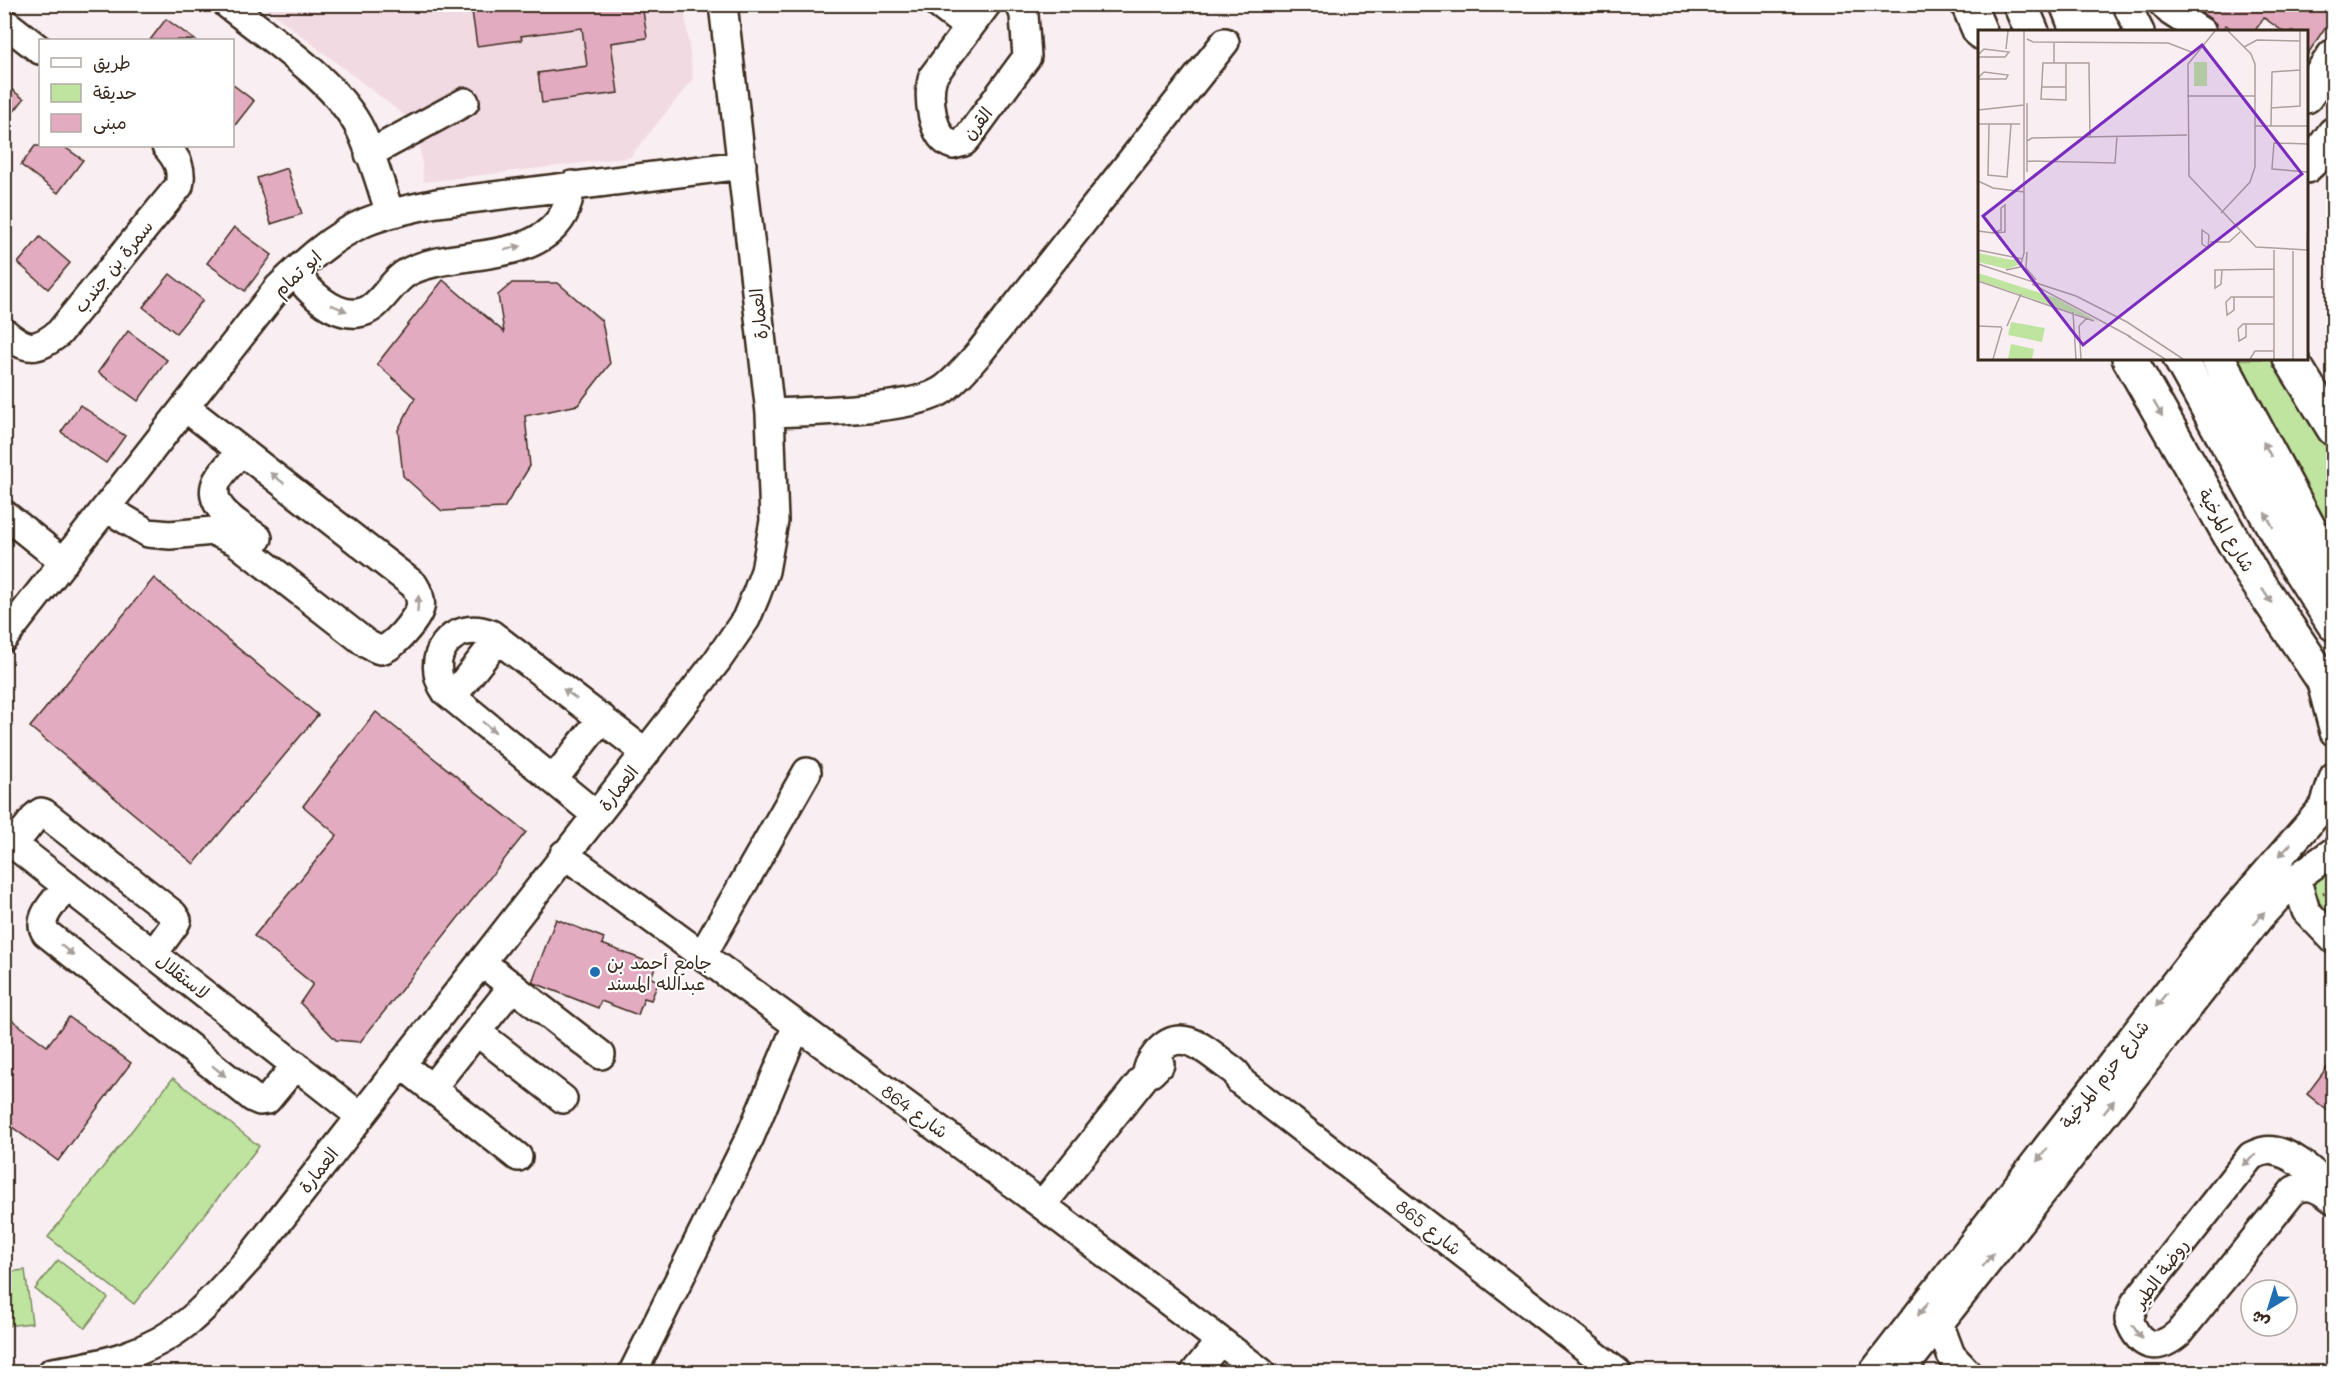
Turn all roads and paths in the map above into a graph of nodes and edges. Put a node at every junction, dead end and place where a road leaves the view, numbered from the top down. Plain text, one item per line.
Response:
1 (227, 4) edge
2 (723, 4) edge
3 (938, 4) edge
4 (987, 4) edge
5 (1020, 4) edge
6 (1968, 4) edge
7 (2020, 4) edge
8 (2067, 4) edge
9 (2090, 4) edge
10 (2126, 4) edge
11 (2164, 16) edge
12 (4, 22) edge
13 (968, 27) junction
14 (1979, 30) edge
15 (2031, 30) edge
16 (2077, 30) edge
17 (2103, 30) edge
18 (2139, 30) edge
19 (2197, 30) edge
20 (1225, 42) dead end
21 (39, 49) edge
22 (2334, 56) edge
23 (2308, 95) edge
24 (465, 102) dead end
25 (167, 147) edge
26 (369, 154) junction
27 (742, 165) junction
28 (572, 184) junction
29 (390, 214) junction
30 (295, 272) junction
31 (4, 332) edge
32 (2130, 360) edge
33 (2181, 360) edge
34 (2219, 360) edge
35 (2291, 360) edge
36 (186, 408) junction
37 (770, 413) junction
38 (2334, 429) edge
39 (241, 450) junction
40 (106, 508) junction
41 (4, 514) edge
42 (219, 522) junction
43 (64, 562) junction
44 (2334, 575) edge
45 (2334, 624) edge
46 (4, 638) edge
47 (498, 639) junction
48 (2326, 685) edge
49 (452, 697) junction
50 (602, 718) junction
51 (2334, 732) edge
52 (646, 753) junction
53 (807, 771) dead end
54 (2334, 776) edge
55 (554, 779) junction
56 (2329, 802) edge
57 (596, 815) junction
58 (16, 835) edge
59 (2334, 851) edge
60 (564, 854) junction
61 (2296, 878) junction
62 (67, 886) junction
63 (2334, 940) edge
64 (161, 943) junction
65 (703, 954) junction
66 (481, 962) junction
67 (513, 986) junction
68 (797, 1024) junction
69 (477, 1032) junction
70 (601, 1055) dead end
71 (401, 1064) junction
72 (296, 1065) junction
73 (431, 1089) junction
74 (563, 1099) dead end
75 (360, 1116) junction
76 (2282, 1153) junction
77 (518, 1158) dead end
78 (2294, 1190) junction
79 (2334, 1191) edge
80 (2334, 1200) edge
81 (1042, 1204) junction
82 (1939, 1323) junction
83 (1220, 1341) junction
84 (96, 1369) edge
85 (52, 1372) edge
86 (633, 1372) edge
87 (1195, 1372) edge
88 (1261, 1372) edge
89 (1617, 1372) edge
90 (1873, 1372) edge
91 (1901, 1372) edge
92 (1967, 1372) edge

1 - 26 street
2 - 27 street, العمارة
3 - 13 street
4 - 13 street, القرن
5 - 13 street, القرن
6 - 14 main road
7 - 15 main road
8 - 16 main road
9 - 17 main road
10 - 18 street
11 - 19 street
12 - 21 street
20 - 37 street
22 - 23 main road
24 - 26 street
25 - 31 street, سمرة بن جندب
26 - 29 street
27 - 28 street, ابو تمام
27 - 37 street, العمارة
28 - 29 street, ابو تمام
30 -> 28 street
29 - 30 street, ابو تمام
30 - 36 street, ابو تمام
32 -> 48 main road, شارع المرخية
45 -> 33 main road
44 -> 34 main road
35 - 38 main road
36 - 39 street
36 - 40 street, ابو تمام
37 - 52 street, العمارة
39 - 42 street
42 -> 39 street
40 - 42 street
40 - 43 street, ابو تمام
41 - 43 street
43 - 46 street, ابو تمام
47 - 49 street
47 - 49 street
50 -> 47 street
48 - 51 street
49 -> 55 street
50 - 52 street
50 - 55 street
52 - 57 street, العمارة
53 - 65 street
54 - 56 street, شارع حزم المرخية
55 - 57 street
56 -> 90 street, شارع حزم المرخية
57 - 60 street, العمارة
58 - 62 street, لاستقلال
58 - 64 street
59 - 61 street, شارع حزم المرخية
60 - 65 street, شارع 864
60 - 66 street, العمارة
61 - 63 street
82 -> 61 street, شارع حزم المرخية
62 - 64 street, لاستقلال
62 -> 72 street
64 - 72 street, لاستقلال
65 - 68 street, شارع 864
66 - 67 street
66 - 71 street, العمارة
67 - 69 street
67 - 70 street
68 - 81 street, شارع 864
68 - 86 street
69 - 73 street
69 - 74 street
71 - 73 street
71 - 75 street, العمارة
72 - 75 street, لاستقلال
73 - 77 street
75 - 84 street, العمارة
76 - 78 street
76 -> 78 street, روضة الطير
76 - 79 street
78 - 80 street
81 - 83 street, شارع 864
81 - 89 street, شارع 865
82 - 91 street, شارع حزم المرخية
82 - 92 street
83 - 87 street
83 - 88 street, شارع 864
84 - 85 street, العمارة

